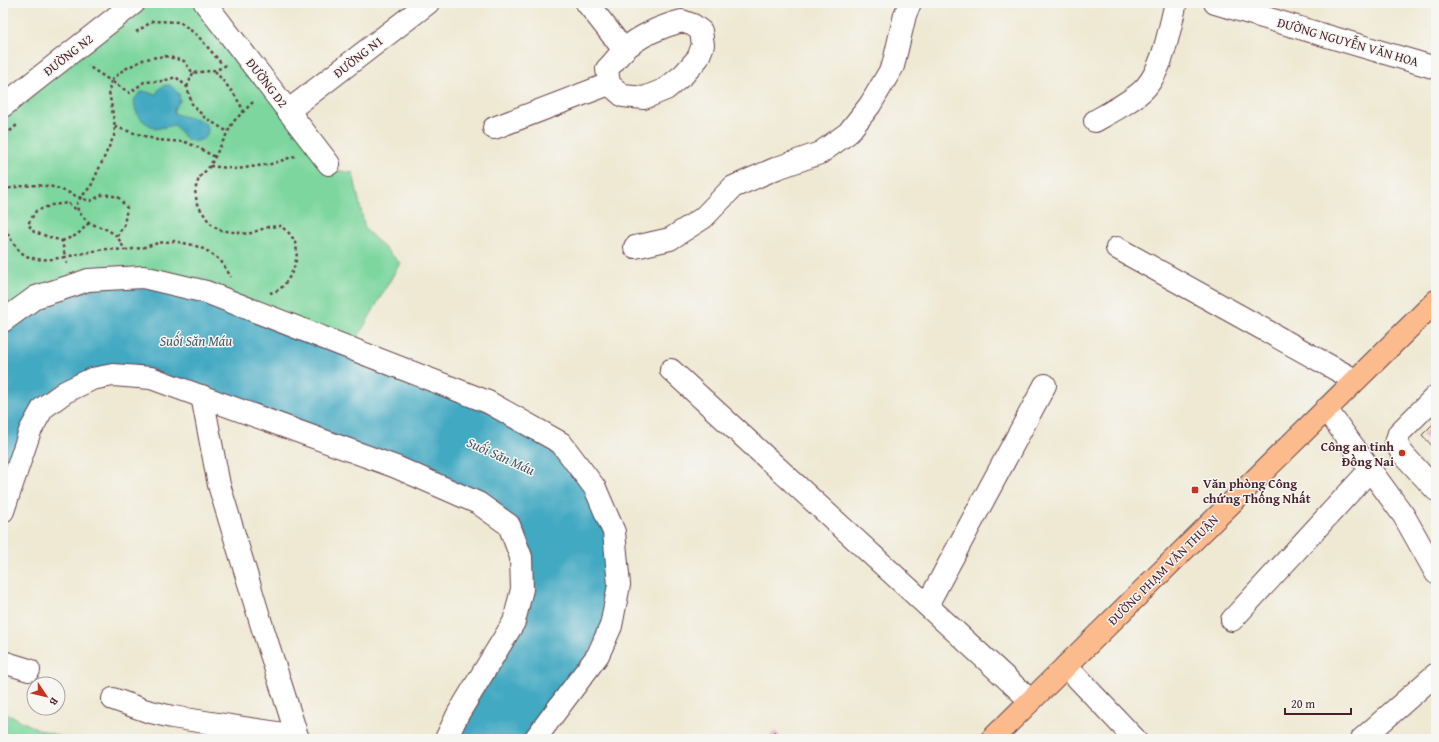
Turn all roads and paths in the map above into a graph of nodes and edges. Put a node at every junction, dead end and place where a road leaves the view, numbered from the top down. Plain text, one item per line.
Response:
1 (134, 3) edge
2 (205, 3) edge
3 (428, 3) edge
4 (587, 3) edge
5 (910, 3) edge
6 (1176, 3) edge
7 (1214, 3) edge
8 (134, 33) dead end
9 (624, 50) junction
10 (244, 53) junction
11 (92, 63) dead end
12 (224, 67) junction
13 (1436, 68) edge
14 (214, 71) junction
15 (193, 73) junction
16 (111, 81) junction
17 (609, 84) junction
18 (187, 87) junction
19 (269, 87) junction
20 (3, 106) edge
21 (244, 111) junction
22 (288, 111) junction
23 (1095, 121) dead end
24 (115, 127) junction
25 (494, 128) dead end
26 (228, 132) junction
27 (215, 157) junction
28 (324, 157) joint
29 (210, 166) junction
30 (3, 190) edge
31 (80, 198) junction
32 (78, 211) junction
33 (3, 222) edge
34 (89, 223) junction
35 (117, 236) junction
36 (62, 241) junction
37 (635, 247) dead end
38 (1117, 248) dead end
39 (125, 250) junction
40 (65, 257) junction
41 (234, 280) dead end
42 (74, 285) junction
43 (264, 295) dead end
44 (1436, 301) edge
45 (3, 321) edge
46 (671, 370) dead end
47 (1355, 380) junction
48 (1045, 385) dead end
49 (202, 396) junction
50 (1436, 396) edge
51 (1326, 409) junction
52 (1370, 470) junction
53 (1436, 490) edge
54 (3, 512) edge
55 (1436, 572) edge
56 (927, 605) junction
57 (1232, 620) dead end
58 (3, 662) edge
59 (1066, 666) junction
60 (29, 670) dead end
61 (1436, 674) edge
62 (113, 699) dead end
63 (1031, 701) junction
64 (297, 738) edge
65 (446, 739) edge
66 (535, 739) edge
67 (992, 739) edge
68 (1135, 739) edge
69 (1362, 739) edge

1 - 20 street, ĐƯỜNG N2
2 - 10 street, ĐƯỜNG D2
3 - 22 street, ĐƯỜNG N1
4 - 9 street
5 - 37 street
6 - 23 street
7 - 13 street, ĐƯỜNG NGUYỄN VĂN HOA
8 - 12 path
9 - 17 street
9 - 17 street
10 - 12 path
10 - 19 street, ĐƯỜNG D2
11 - 16 path
12 - 14 path
14 - 15 path
14 - 21 path
15 - 16 path
15 - 18 path
16 - 18 path
16 - 24 path
17 - 25 street
18 - 26 path
19 - 21 path
19 - 22 street, ĐƯỜNG D2
21 - 26 path
22 - 28 street, ĐƯỜNG D2
24 - 27 path
24 - 31 path
26 - 27 path
27 - 29 path
28 - 29 path
29 - 43 path
30 - 31 path
31 - 32 path
31 - 35 path
32 - 34 path
32 - 36 path
33 - 40 path
34 - 35 path
34 - 36 path
35 - 39 path
36 - 40 path
38 - 47 street
39 - 40 path
39 - 41 path
40 - 42 path
42 - 45 street
42 - 66 street
44 - 47 main road, ĐƯỜNG PHẠM VĂN THUẬN
46 - 56 street
47 - 51 main road, ĐƯỜNG PHẠM VĂN THUẬN
48 - 56 street
49 - 54 street
49 - 64 street
49 - 65 street
50 - 53 street
51 - 52 street
51 - 59 main road, ĐƯỜNG PHẠM VĂN THUẬN
52 - 55 street
52 - 57 street
56 - 63 street
58 - 60 street
59 - 63 main road, ĐƯỜNG PHẠM VĂN THUẬN
59 - 68 street
61 - 69 street
62 - 64 street
63 - 67 main road, ĐƯỜNG PHẠM VĂN THUẬN

